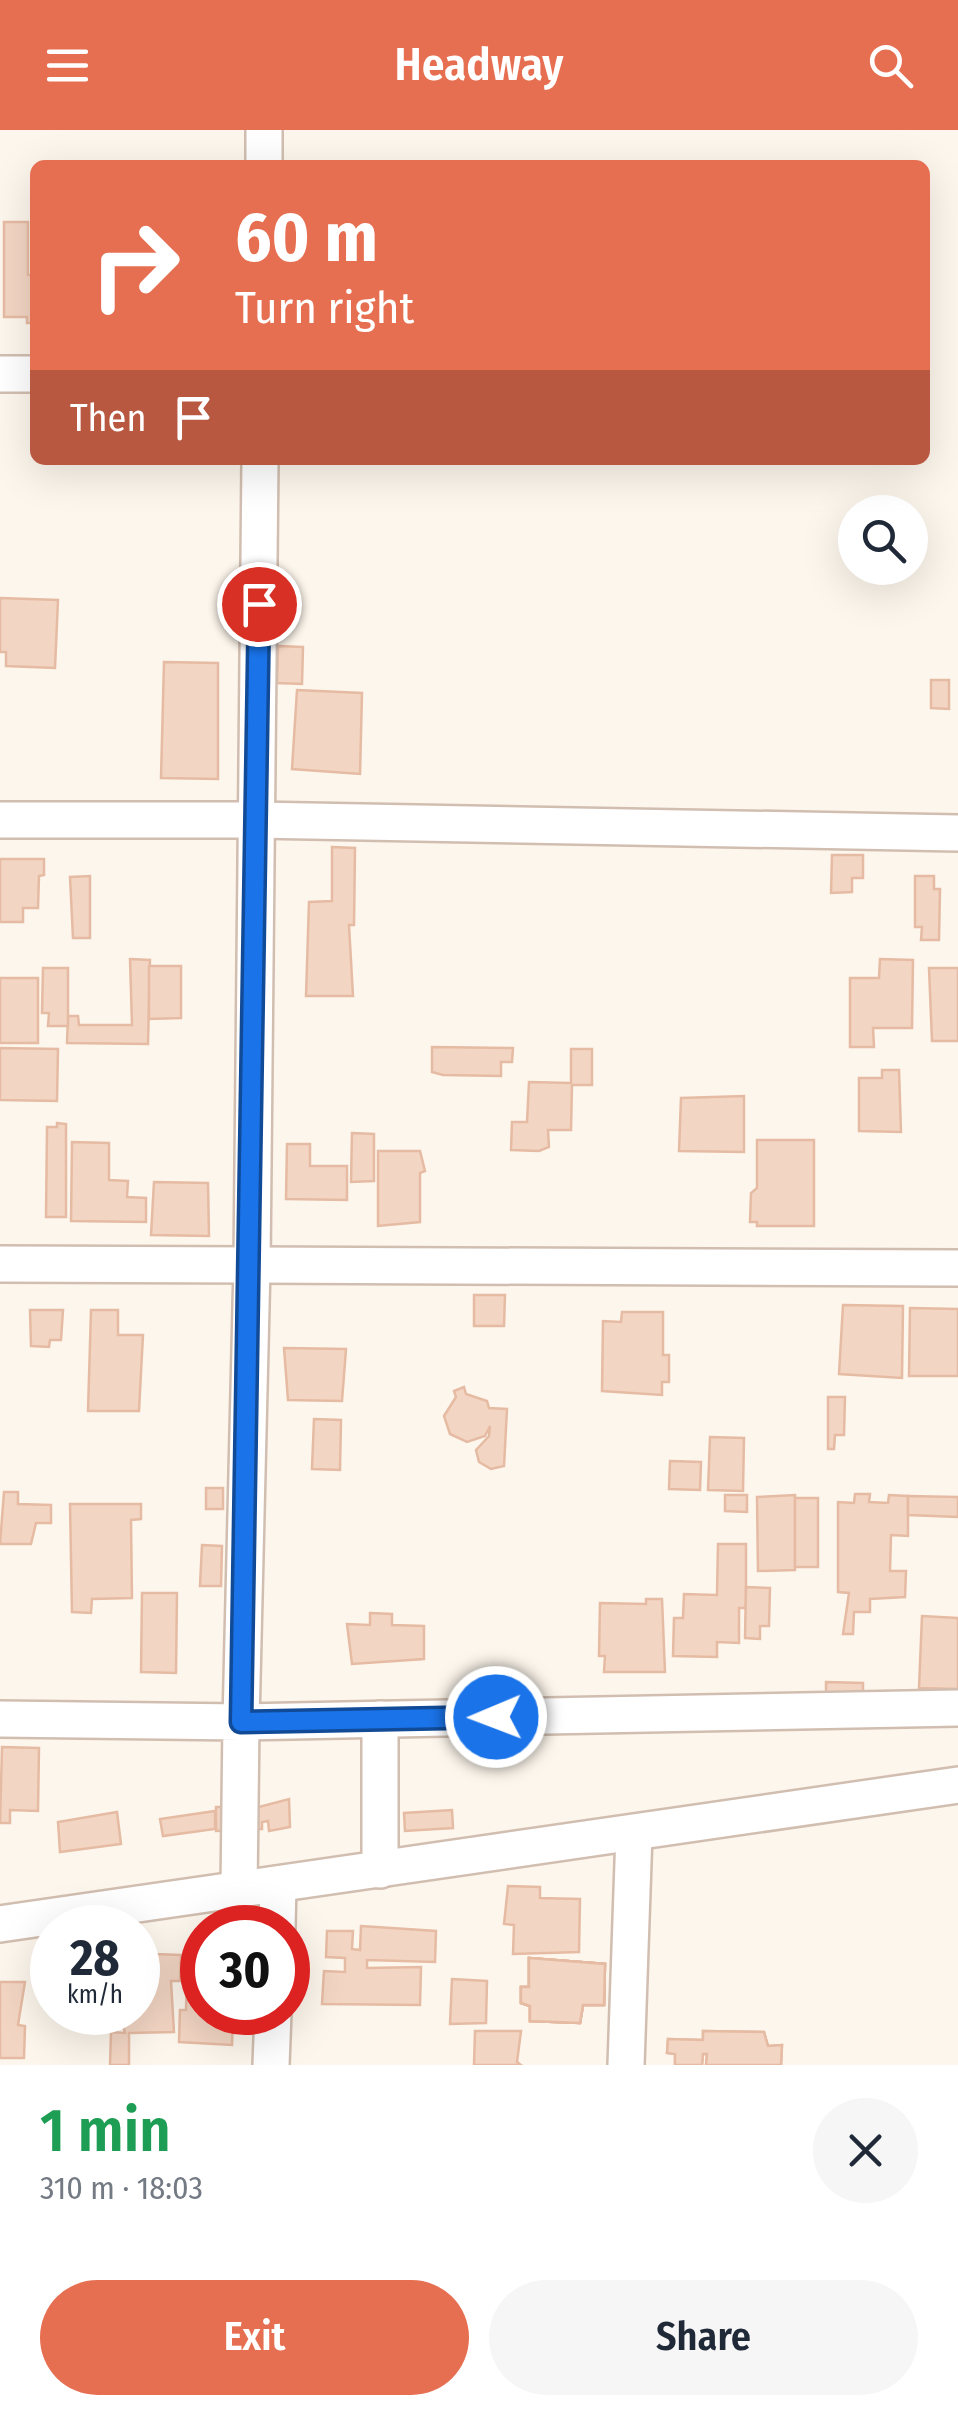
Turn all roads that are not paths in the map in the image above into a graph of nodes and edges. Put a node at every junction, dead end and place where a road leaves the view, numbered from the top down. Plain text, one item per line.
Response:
1 (264, 130) edge
2 (264, 160) edge
3 (0, 374) edge
4 (30, 374) edge
5 (260, 465) edge
6 (0, 820) edge
7 (256, 820) junction
8 (958, 833) edge
9 (0, 1264) edge
10 (252, 1265) junction
11 (958, 1268) edge
12 (958, 1708) edge
13 (0, 1718) edge
14 (380, 1719) junction
15 (241, 1722) junction
16 (958, 1785) edge
17 (634, 1834) junction
18 (380, 1870) junction
19 (278, 1884) junction
20 (240, 1890) junction
21 (278, 1905) edge
22 (0, 1924) edge
23 (272, 2035) edge
24 (271, 2065) edge
25 (626, 2065) edge

1 - 2 street
3 - 4 street
5 - 7 street
6 - 7 street
7 - 8 street
7 - 10 street
9 - 10 street
10 - 11 street
10 - 15 street
12 - 14 street
13 - 15 street
14 - 15 street
14 - 18 street
15 - 20 street
16 - 17 street
17 - 18 street
17 - 25 street
18 - 19 street
19 - 20 street
19 - 21 street
20 - 22 street
23 - 24 street

